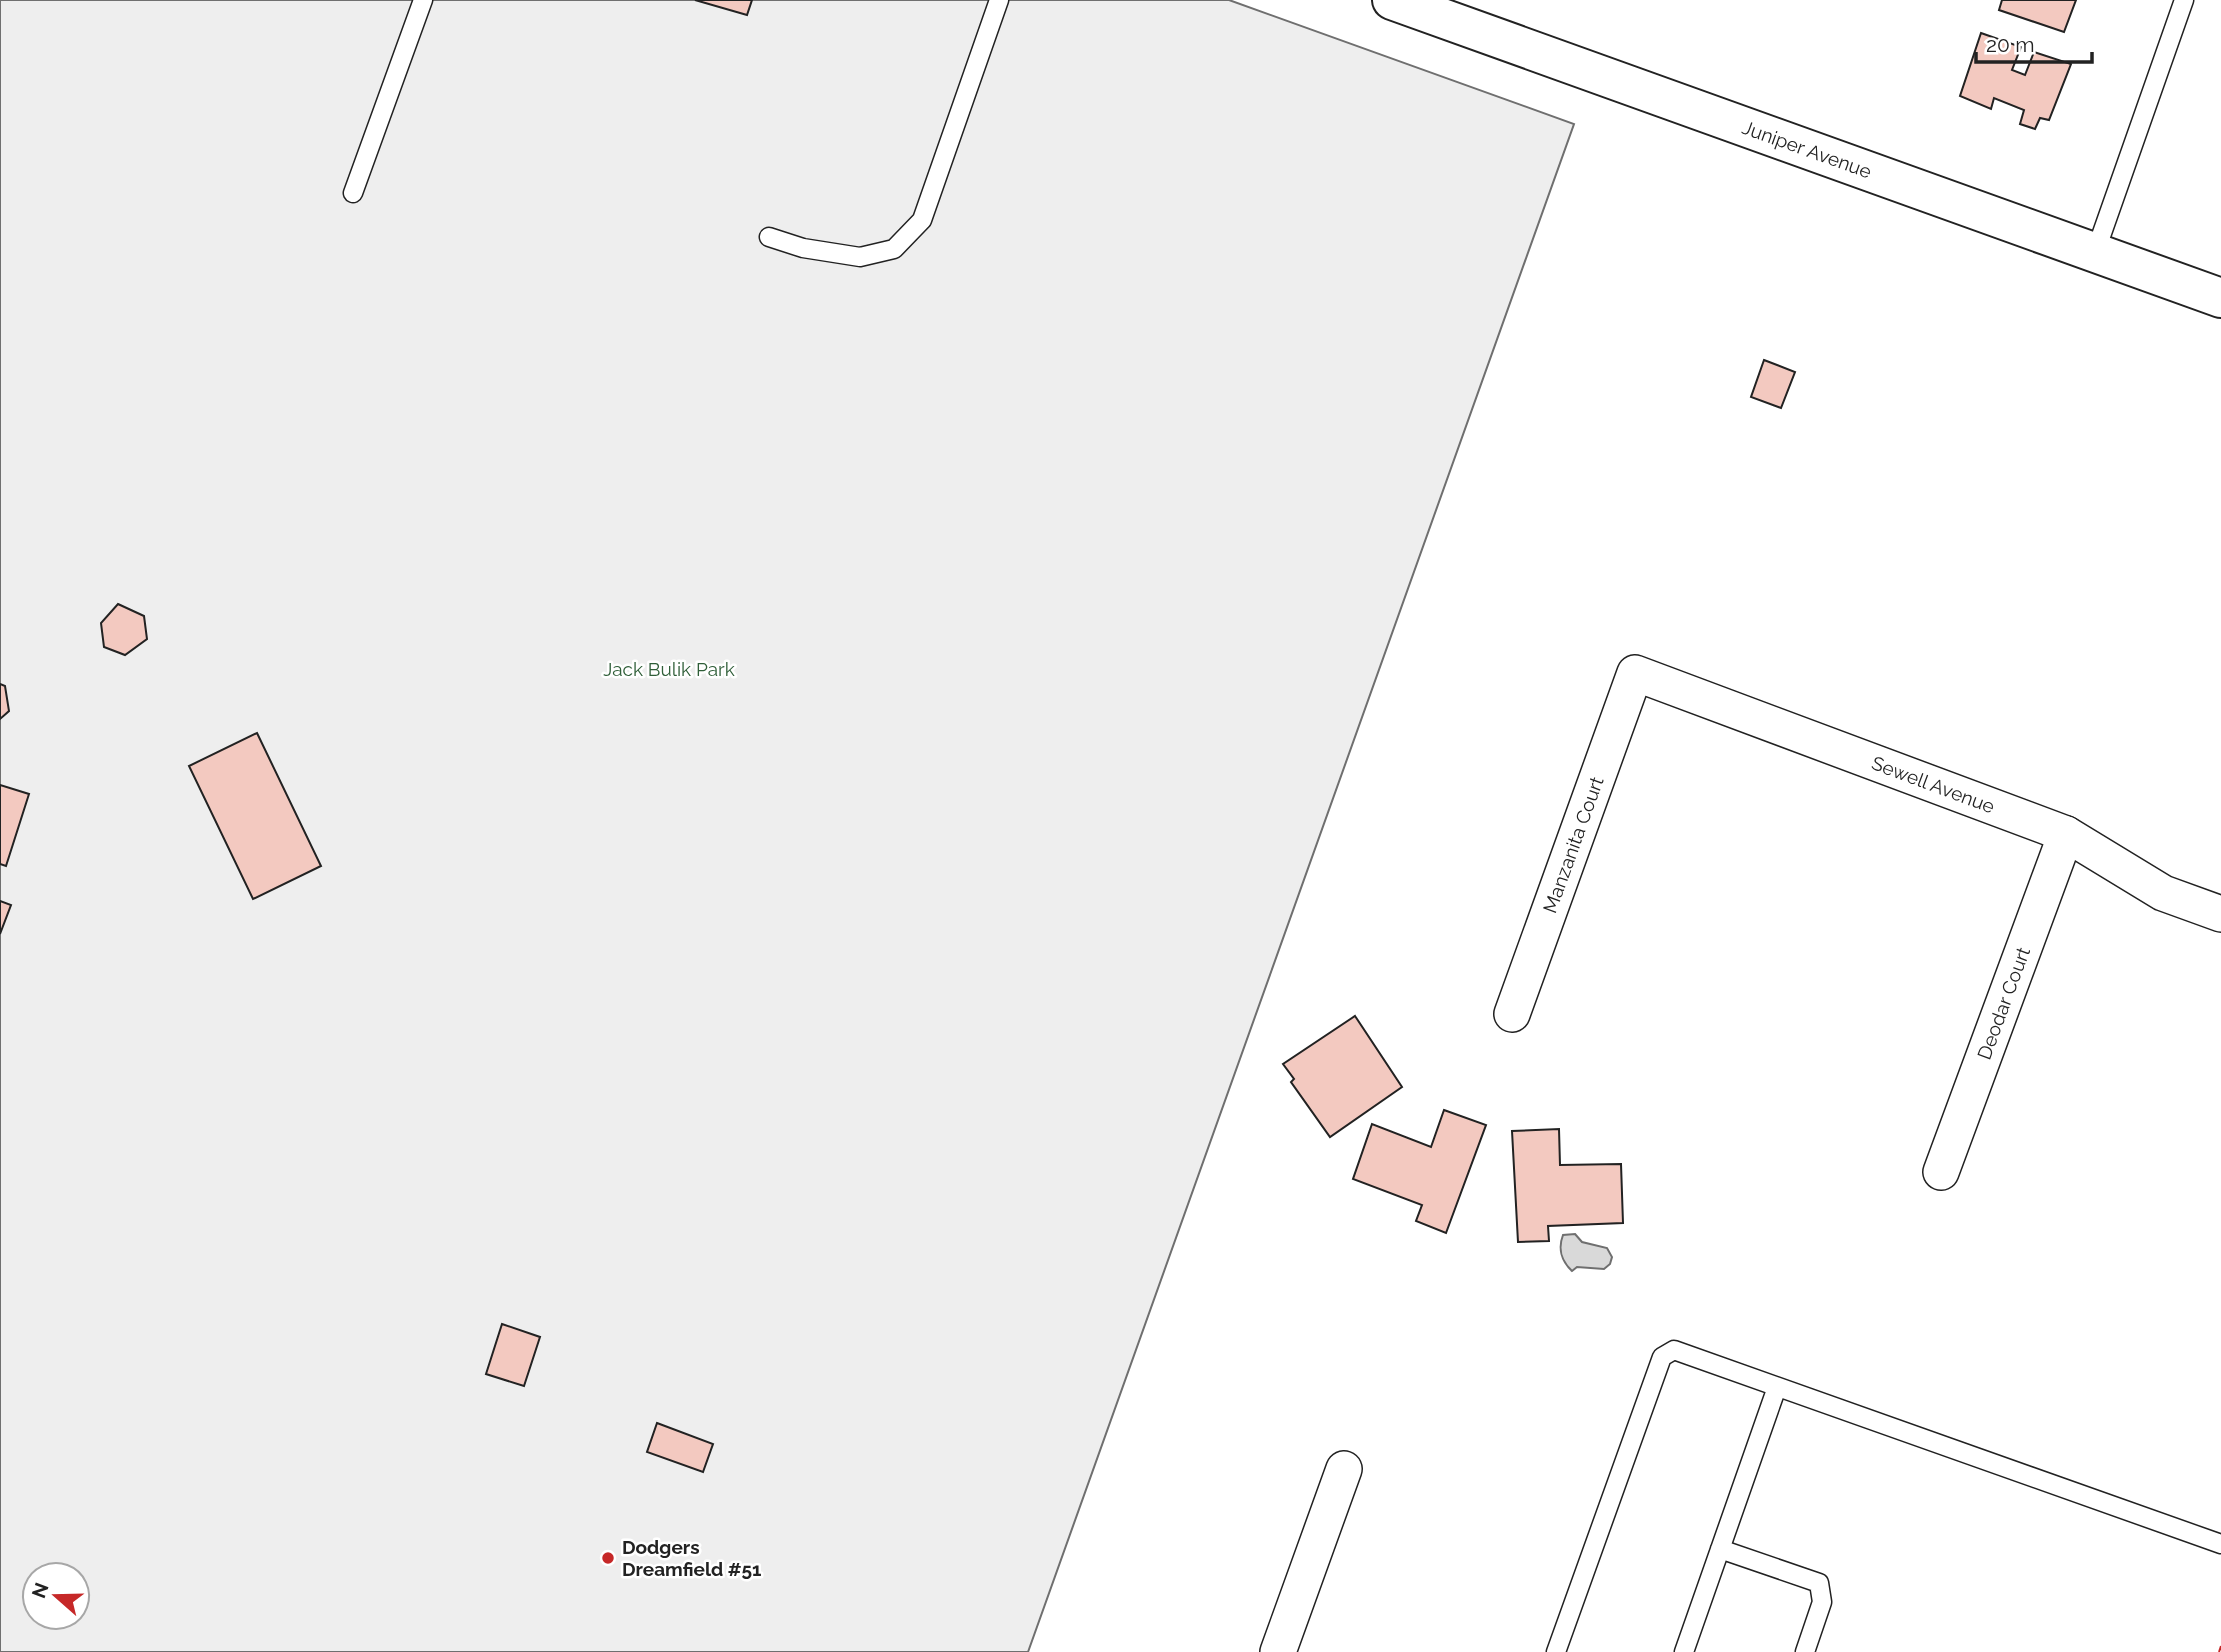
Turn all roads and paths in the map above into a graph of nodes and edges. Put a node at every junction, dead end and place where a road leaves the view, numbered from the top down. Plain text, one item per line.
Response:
1 (423, 0) edge
2 (999, 0) edge
3 (1392, 0) edge
4 (2184, 0) edge
5 (353, 193) dead end
6 (769, 237) dead end
7 (2095, 253) junction
8 (2221, 298) edge
9 (1635, 673) joint
10 (2066, 834) junction
11 (2221, 914) edge
12 (1512, 1014) dead end
13 (1941, 1172) dead end
14 (1777, 1387) junction
15 (1344, 1469) dead end
16 (2221, 1544) edge
17 (1720, 1549) junction
18 (1278, 1652) edge
19 (1556, 1652) edge
20 (1684, 1652) edge
21 (1805, 1652) edge

1 - 5 lane
2 - 6 lane
3 - 7 street, Juniper Avenue
4 - 7 lane
7 - 8 street, Juniper Avenue
9 - 10 street, Sewell Avenue
9 - 12 street, Manzanita Court
10 - 11 street, Sewell Avenue
10 - 13 street, Deodar Court
14 - 16 lane
14 - 17 lane
14 - 19 lane
15 - 18 street
17 - 20 lane
17 - 21 lane

